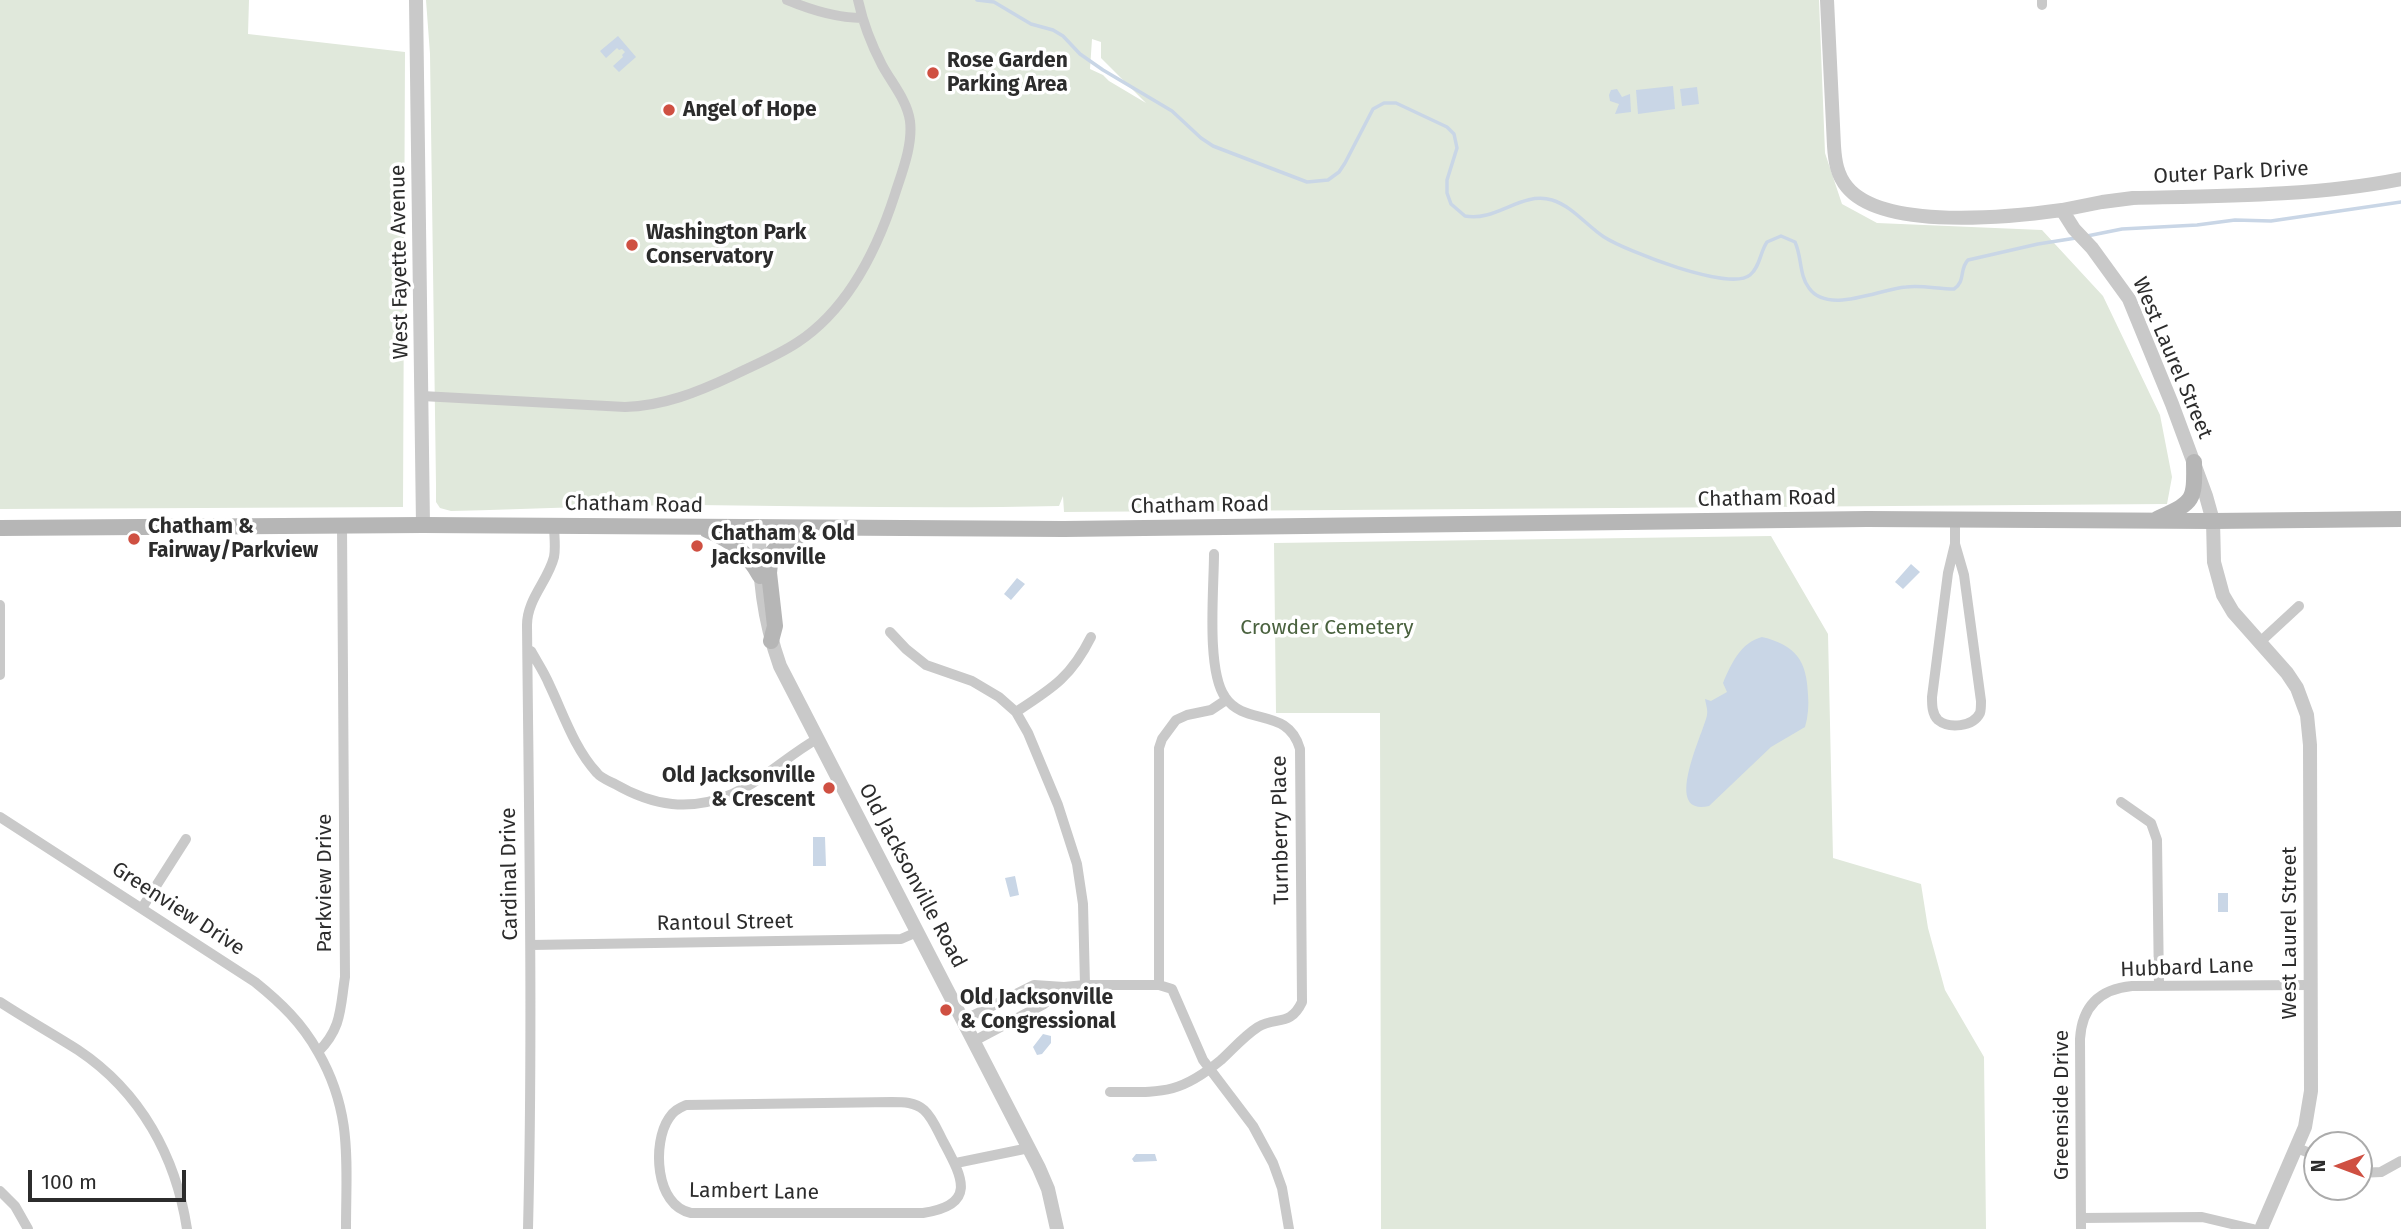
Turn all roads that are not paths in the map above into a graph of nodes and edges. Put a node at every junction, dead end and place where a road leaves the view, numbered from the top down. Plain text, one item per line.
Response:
1 (416, 0) edge
2 (787, 0) edge
3 (858, 0) edge
4 (1827, 0) edge
5 (862, 18) junction
6 (2401, 179) edge
7 (2062, 210) junction
8 (422, 396) junction
9 (2194, 462) junction
10 (1955, 519) junction
11 (2401, 519) edge
12 (2154, 520) junction
13 (2213, 521) junction
14 (342, 525) junction
15 (423, 525) junction
16 (554, 525) junction
17 (698, 526) junction
18 (759, 527) junction
19 (822, 527) junction
20 (0, 528) edge
21 (1955, 544) junction
22 (1214, 554) dead end
23 (760, 576) junction
24 (0, 605) edge
25 (2299, 606) dead end
26 (890, 632) dead end
27 (1091, 637) dead end
28 (771, 641) junction
29 (2260, 642) junction
30 (529, 649) junction
31 (0, 676) edge
32 (1226, 700) junction
33 (1016, 712) junction
34 (817, 739) junction
35 (2122, 802) dead end
36 (0, 817) edge
37 (186, 839) dead end
38 (142, 908) junction
39 (918, 932) junction
40 (531, 945) junction
41 (1085, 985) junction
42 (1159, 985) junction
43 (2311, 985) junction
44 (2159, 986) junction
45 (1064, 987) junction
46 (2106, 991) joint
47 (0, 1002) edge
48 (964, 1020) junction
49 (974, 1041) junction
50 (318, 1052) junction
51 (1210, 1069) junction
52 (1110, 1092) dead end
53 (1029, 1148) junction
54 (2297, 1148) junction
55 (2303, 1150) edge
56 (2401, 1161) edge
57 (956, 1163) junction
58 (2373, 1172) edge
59 (0, 1191) edge
60 (2081, 1223) edge
61 (28, 1229) edge
62 (187, 1229) edge
63 (346, 1229) edge
64 (528, 1229) edge
65 (1057, 1229) edge
66 (1289, 1229) edge
67 (2253, 1229) edge
68 (2261, 1229) edge

1 - 8 street, West Fayette Avenue
2 - 5 street
3 - 5 street
4 - 7 street
5 - 8 street
6 - 7 street, Outer Park Drive
7 - 9 street, West Laurel Street
8 - 15 street, West Fayette Avenue
9 - 12 main road
9 - 13 street, West Laurel Street
10 - 12 main road, Chatham Road
10 - 19 main road, Chatham Road
10 - 21 street
11 - 13 main road, Chatham Road
12 - 13 main road, Chatham Road
13 - 29 street, West Laurel Street
14 - 15 main road, Chatham Road
14 - 20 main road, Chatham Road
14 - 50 street, Parkview Drive
15 - 16 main road, Chatham Road
16 - 17 main road, Chatham Road
16 - 30 street, Cardinal Drive
17 - 18 main road, Chatham Road
17 - 23 main road
18 - 19 main road, Chatham Road
18 - 23 street, Old Jacksonville Road
19 - 28 main road
21 - 21 street
22 - 32 street
23 - 28 street, Old Jacksonville Road
24 - 31 street
25 - 29 street
26 - 33 street
27 - 33 street
28 - 34 street, Old Jacksonville Road
29 - 43 street, West Laurel Street
30 - 34 street
30 - 40 street, Cardinal Drive
32 - 42 street
32 - 51 street, Turnberry Place
33 - 41 street
34 - 39 street, Old Jacksonville Road
35 - 44 street
36 - 38 street, Greenview Drive
37 - 38 street
38 - 50 street, Greenview Drive
39 - 40 street, Rantoul Street
39 - 48 street, Old Jacksonville Road
40 - 64 street, Cardinal Drive
41 - 42 street
41 - 45 street
42 - 51 street
43 - 44 street, Hubbard Lane
43 - 54 street, West Laurel Street
44 - 46 street, Hubbard Lane
45 - 48 street
45 - 49 street
46 - 60 street, Greenside Drive
47 - 62 street
48 - 49 street, Old Jacksonville Road
49 - 53 street, Old Jacksonville Road
50 - 63 street
51 - 52 street
51 - 66 street
53 - 57 street
53 - 65 street, Old Jacksonville Road
54 - 55 street
54 - 68 street, West Laurel Street
56 - 58 street
57 - 57 street, Lambert Lane
59 - 61 street
60 - 67 street

